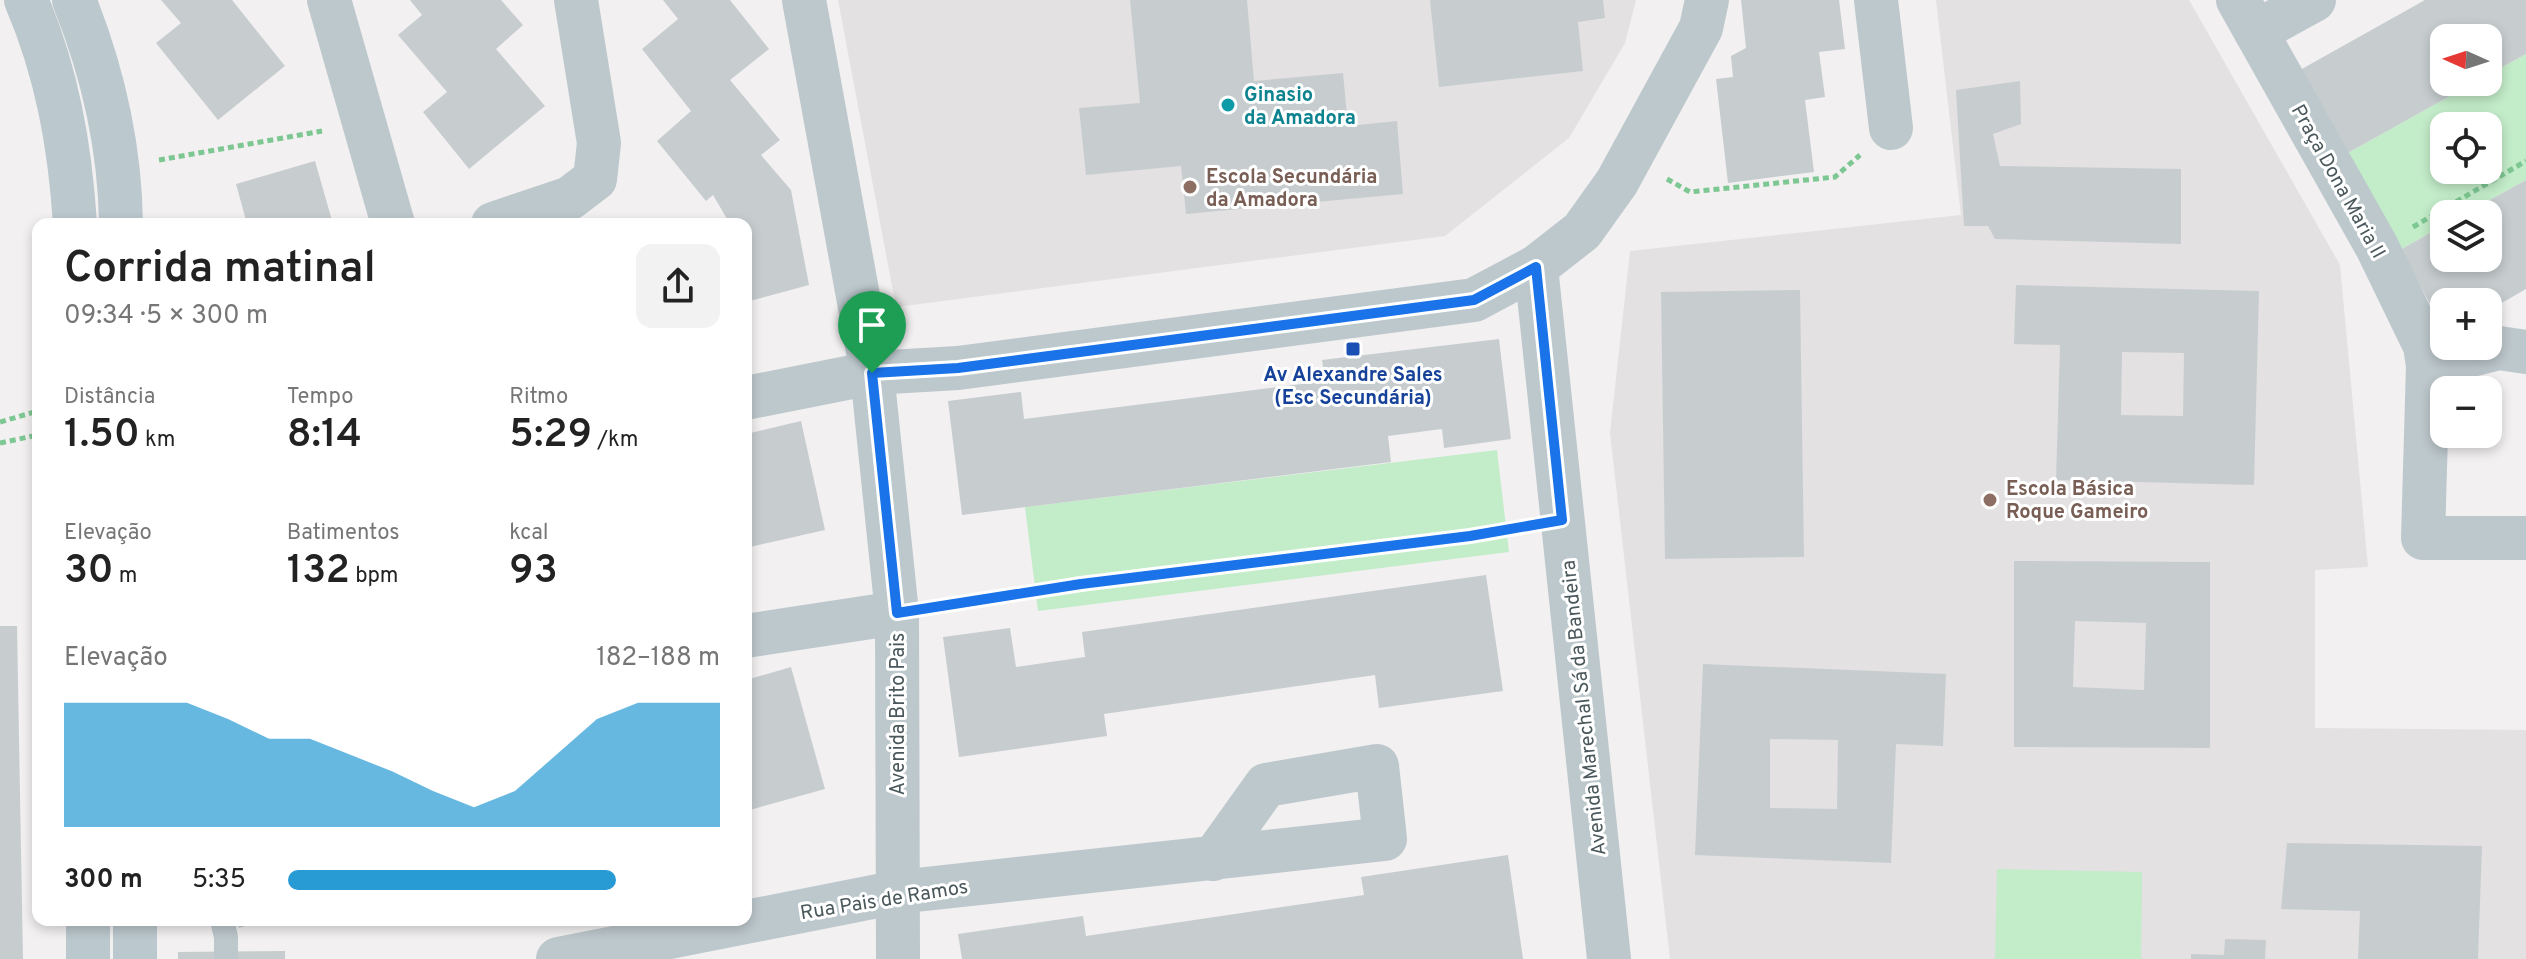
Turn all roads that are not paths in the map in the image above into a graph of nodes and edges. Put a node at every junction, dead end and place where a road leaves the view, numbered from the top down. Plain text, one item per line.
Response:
1 (26, 0) edge
2 (74, 0) edge
3 (329, 0) edge
4 (576, 0) edge
5 (804, 0) edge
6 (1707, 0) edge
7 (1876, 0) edge
8 (2314, 0) edge
9 (2247, 16) edge
10 (1891, 128) road end
11 (75, 218) edge
12 (121, 218) edge
13 (391, 218) edge
14 (511, 218) edge
15 (1536, 267) junction
16 (2526, 352) edge
17 (2428, 366) junction
18 (872, 373) junction
19 (752, 397) edge
20 (2526, 538) edge
21 (897, 613) junction
22 (752, 635) edge
23 (1213, 859) dead end
24 (898, 892) junction
25 (752, 921) edge
26 (88, 926) edge
27 (135, 926) edge
28 (223, 926) edge
29 (725, 926) edge
30 (88, 959) edge
31 (135, 959) edge
32 (226, 959) edge
33 (558, 959) edge
34 (898, 959) edge
35 (1609, 959) edge

1 - 11 main road
2 - 12 main road
3 - 13 street
4 - 14 street
5 - 18 street, Avenida Brito Pais
6 - 15 street
7 - 10 street
8 - 9 street
9 - 17 street, Praça Dona Maria II
15 - 18 street
15 - 35 street, Avenida Marechal Sá da Bandeira
16 - 17 street
17 - 20 street, Praça Dona Maria II
18 - 19 street
18 - 21 street, Avenida Brito Pais
21 - 22 street
21 - 24 street, Avenida Brito Pais
23 - 24 street, Rua Pais de Ramos
24 - 25 street, Rua Pais de Ramos
24 - 34 street, Avenida Brito Pais
26 - 30 main road
27 - 31 main road
28 - 32 lane
29 - 33 street, Rua Pais de Ramos

